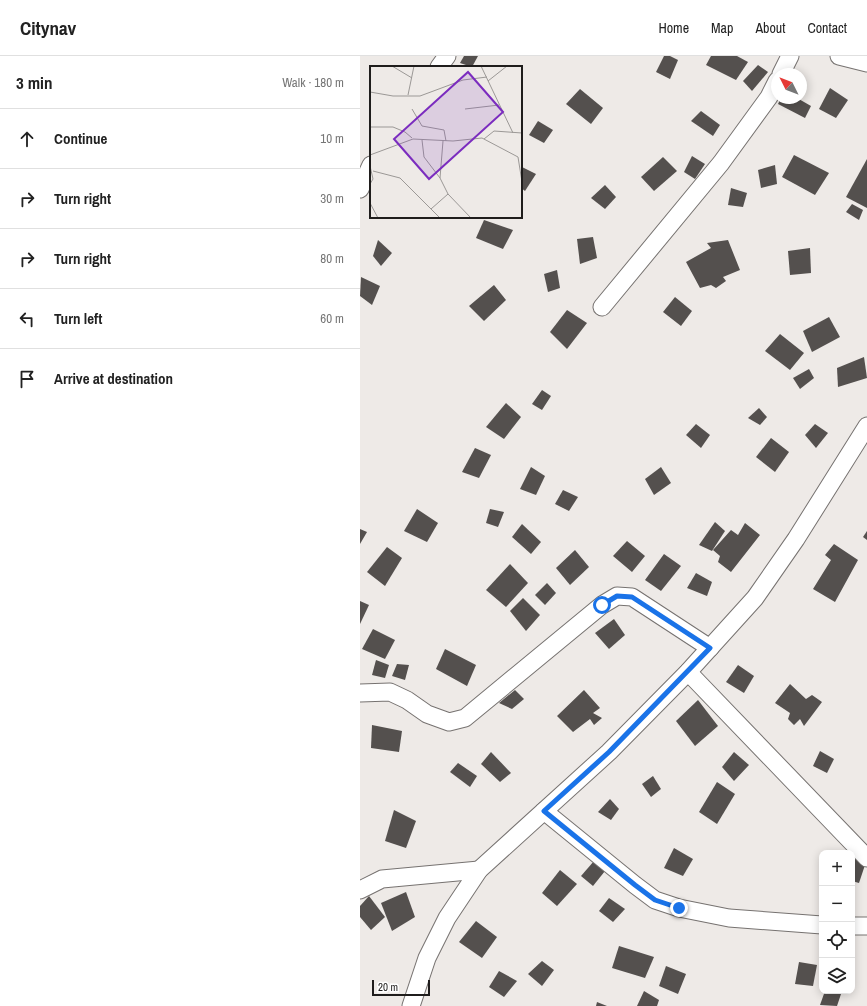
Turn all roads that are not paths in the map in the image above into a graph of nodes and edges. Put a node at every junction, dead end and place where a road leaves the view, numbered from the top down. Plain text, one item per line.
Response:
1 (447, 56) edge
2 (790, 56) edge
3 (839, 56) edge
4 (867, 63) edge
5 (440, 66) edge
6 (784, 68) edge
7 (771, 93) edge
8 (370, 167) edge
9 (360, 189) edge
10 (602, 307) dead end
11 (867, 426) edge
12 (710, 648) junction
13 (688, 672) junction
14 (360, 693) edge
15 (544, 811) junction
16 (867, 858) edge
17 (479, 870) junction
18 (360, 890) edge
19 (819, 925) edge
20 (855, 926) edge
21 (867, 926) edge
22 (412, 1006) edge

1 - 5 street
2 - 6 street
3 - 4 street
7 - 10 street
8 - 9 street
11 - 12 street
12 - 13 street
12 - 14 street
13 - 15 street
13 - 16 street
15 - 17 street
15 - 19 street
17 - 18 street
17 - 22 street
20 - 21 street

